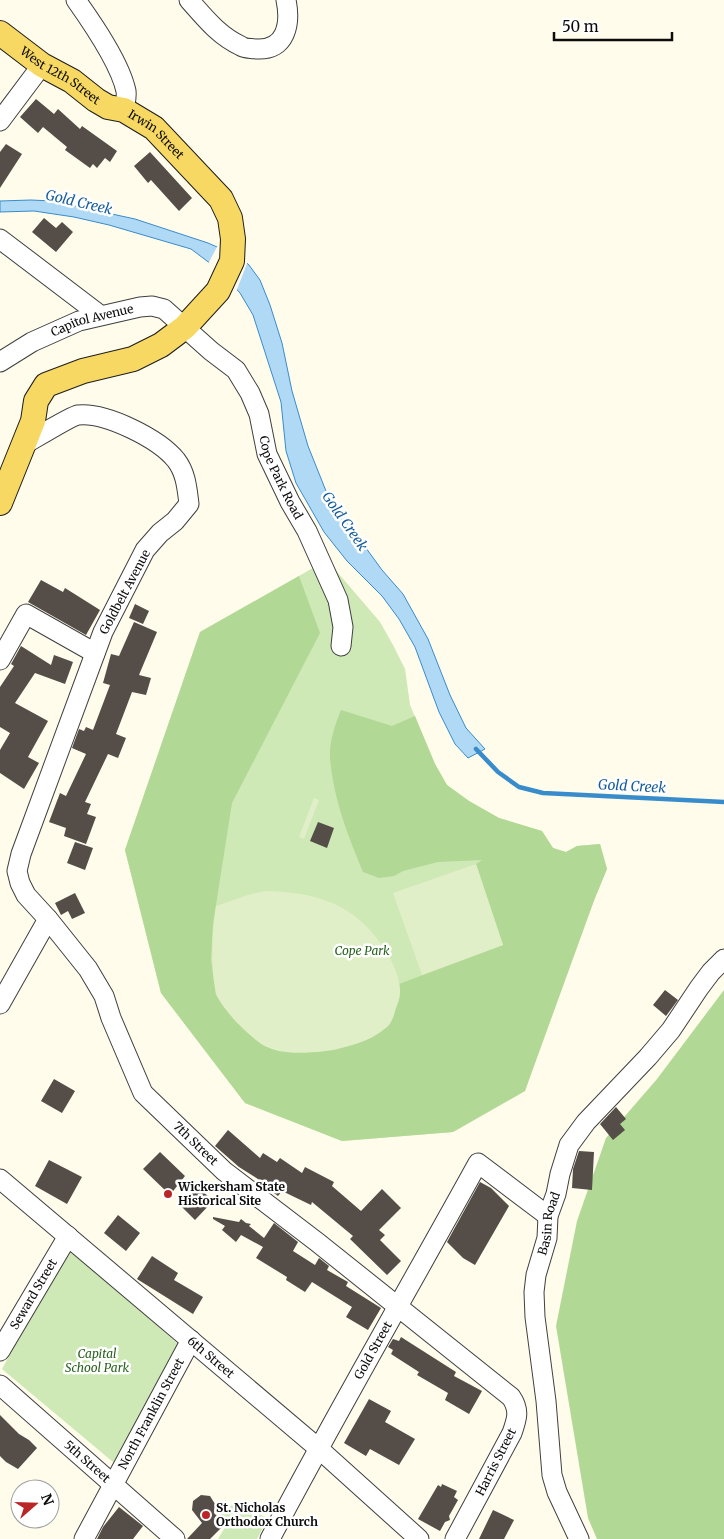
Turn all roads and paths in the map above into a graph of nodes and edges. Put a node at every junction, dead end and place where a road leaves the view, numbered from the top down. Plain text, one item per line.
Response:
1 (76, 0) edge
2 (189, 0) edge
3 (286, 0) edge
4 (0, 34) edge
5 (42, 65) junction
6 (124, 110) junction
7 (0, 121) edge
8 (0, 239) edge
9 (100, 315) junction
10 (185, 328) junction
11 (0, 362) edge
12 (25, 444) junction
13 (0, 503) edge
14 (341, 646) dead end
15 (96, 653) junction
16 (0, 660) edge
17 (17, 871) joint
18 (48, 919) junction
19 (724, 960) edge
20 (6, 976) edge
21 (0, 1004) edge
22 (0, 1178) edge
23 (548, 1216) junction
24 (68, 1236) junction
25 (399, 1307) junction
26 (191, 1340) junction
27 (0, 1351) edge
28 (0, 1385) edge
29 (500, 1388) joint
30 (318, 1448) junction
31 (114, 1486) junction
32 (84, 1539) edge
33 (175, 1539) edge
34 (270, 1539) edge
35 (419, 1539) edge
36 (456, 1539) edge
37 (579, 1539) edge

1 - 6 street, Irwin Street
2 - 3 street
4 - 5 main road, West 12th Street
5 - 6 main road, West 12th Street
5 - 7 street
6 - 10 main road, Irwin Street
8 - 9 street
9 - 10 street, Capitol Avenue
9 - 11 street, Capitol Avenue
10 - 12 main road, Irwin Street
10 - 14 street, Cope Park Road
12 - 13 main road, Irwin Street
12 - 15 street, Goldbelt Avenue
15 - 16 street
15 - 17 street, Goldbelt Avenue
17 - 18 street, 7th Street
18 - 20 street
18 - 25 street, 7th Street
19 - 23 street, Basin Road
20 - 21 street
22 - 24 street, 6th Street
23 - 25 street, Gold Street
23 - 37 street, Basin Road
24 - 26 street, 6th Street
24 - 27 street, Seward Street
25 - 29 street, 7th Street
25 - 30 street, Gold Street
26 - 30 street, 6th Street
26 - 31 street, North Franklin Street
28 - 31 street, 5th Street
29 - 36 street, Harris Street
30 - 34 street, Gold Street
30 - 35 street, 6th Street
31 - 32 street, North Franklin Street
31 - 33 street, 5th Street

